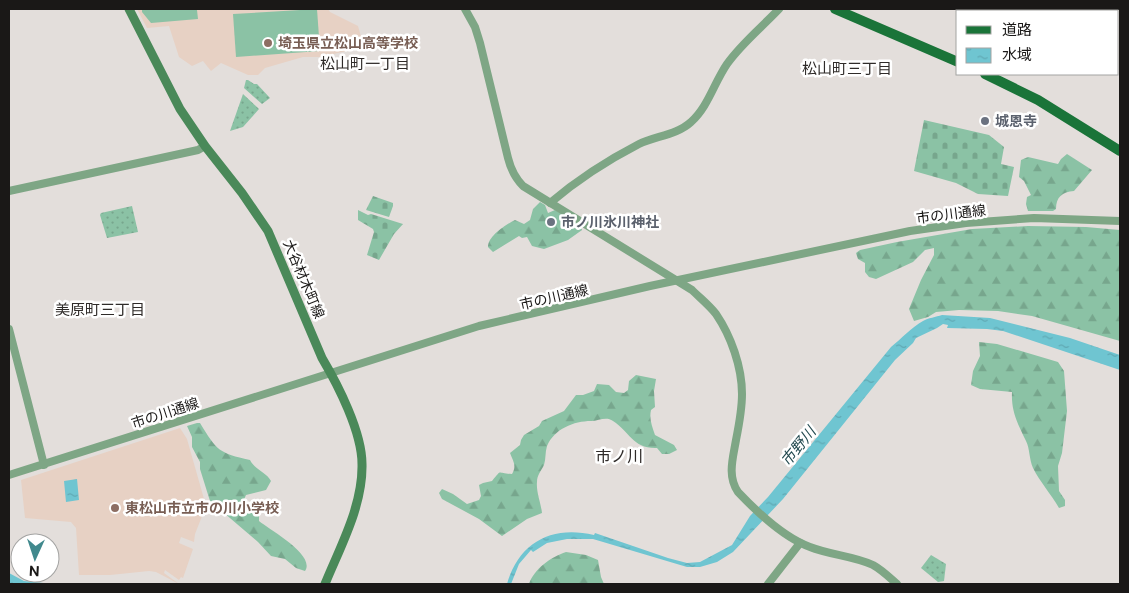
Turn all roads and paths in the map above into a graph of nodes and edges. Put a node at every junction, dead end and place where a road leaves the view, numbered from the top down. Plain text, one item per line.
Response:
1 (129, 9) edge
2 (465, 9) edge
3 (779, 9) edge
4 (835, 9) edge
5 (956, 61) edge
6 (987, 75) edge
7 (205, 146) junction
8 (1120, 151) edge
9 (9, 191) edge
10 (550, 203) junction
11 (1120, 221) edge
12 (675, 281) junction
13 (9, 329) edge
14 (331, 373) junction
15 (44, 464) junction
16 (9, 475) edge
17 (800, 543) junction
18 (325, 584) edge
19 (768, 584) edge
20 (897, 584) edge

1 - 7 main road, 大谷材木町線
2 - 10 street
3 - 10 street
4 - 5 main road
6 - 8 main road
7 - 9 street
7 - 14 main road, 大谷材木町線
10 - 12 street
11 - 12 street, 市の川通線
12 - 14 street, 市の川通線
12 - 17 street
13 - 15 street
14 - 15 street, 市の川通線
14 - 18 main road, 大谷材木町線
15 - 16 street, 市の川通線
17 - 19 street
17 - 20 street

